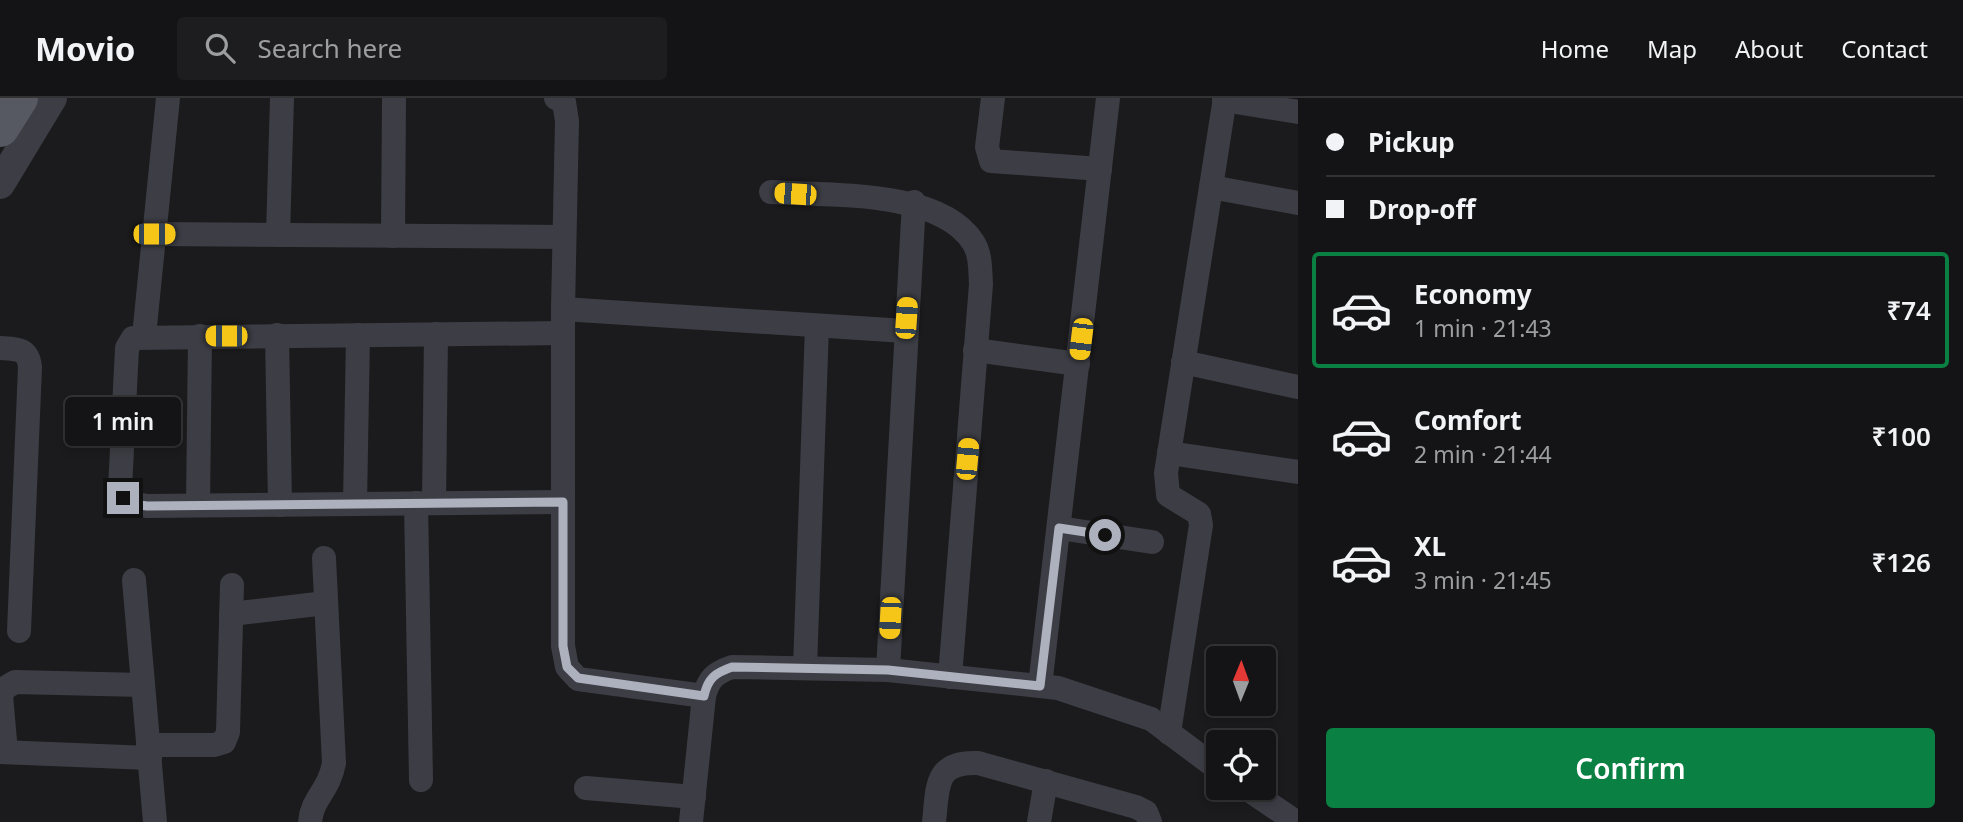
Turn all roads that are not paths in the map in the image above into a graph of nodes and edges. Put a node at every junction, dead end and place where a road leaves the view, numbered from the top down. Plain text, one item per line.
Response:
1 (19, 98) edge
2 (51, 98) edge
3 (168, 98) edge
4 (282, 98) edge
5 (394, 98) edge
6 (556, 98) edge
7 (993, 98) edge
8 (1108, 98) edge
9 (1224, 99) edge
10 (1298, 112) edge
11 (0, 128) edge
12 (1100, 169) junction
13 (0, 184) edge
14 (1211, 187) junction
15 (771, 192) dead end
16 (914, 202) junction
17 (1298, 203) edge
18 (154, 234) junction
19 (278, 235) junction
20 (393, 236) junction
21 (564, 237) junction
22 (563, 321) junction
23 (817, 326) junction
24 (905, 331) junction
25 (358, 334) junction
26 (436, 334) junction
27 (277, 335) junction
28 (144, 336) junction
29 (200, 336) junction
30 (0, 348) edge
31 (975, 351) junction
32 (1183, 362) junction
33 (1078, 364) junction
34 (1298, 387) edge
35 (1169, 453) junction
36 (1298, 472) edge
37 (563, 502) junction
38 (425, 503) junction
39 (355, 504) junction
40 (198, 505) junction
41 (280, 505) junction
42 (1059, 528) junction
43 (1152, 542) dead end
44 (324, 558) dead end
45 (134, 580) dead end
46 (232, 585) dead end
47 (326, 603) junction
48 (232, 614) junction
49 (19, 631) dead end
50 (805, 668) junction
51 (888, 670) junction
52 (950, 677) junction
53 (143, 685) junction
54 (1040, 686) junction
55 (704, 696) junction
56 (1169, 733) junction
57 (149, 751) junction
58 (3, 752) edge
59 (1206, 760) edge
60 (421, 780) dead end
61 (1046, 781) junction
62 (586, 788) dead end
63 (694, 797) junction
64 (1263, 800) edge
65 (155, 822) edge
66 (310, 822) edge
67 (691, 822) edge
68 (934, 822) edge
69 (1039, 822) edge
70 (1150, 822) edge
71 (1296, 822) edge

1 - 11 main road
2 - 13 street
3 - 18 street
4 - 19 street
5 - 20 street
6 - 21 street
7 - 12 street
8 - 12 street
9 - 10 street
9 - 14 street
12 - 33 street
14 - 17 street
14 - 32 street
15 - 16 street
16 - 24 street
16 - 31 street
18 - 19 street
18 - 28 street
19 - 20 street
20 - 21 street
21 - 22 street
22 - 23 street
22 - 26 street
22 - 37 street
23 - 24 street
23 - 50 street
24 - 51 street
25 - 26 street
25 - 27 street
25 - 39 street
26 - 38 street
27 - 29 street
27 - 41 street
28 - 29 street
28 - 40 street
29 - 40 street
30 - 49 street
31 - 33 street
31 - 52 street
32 - 34 street
32 - 35 street
33 - 42 street
35 - 36 street
35 - 56 street
37 - 38 street
37 - 55 street
38 - 39 street
38 - 60 street
39 - 41 street
40 - 41 street
42 - 43 street
42 - 54 street
44 - 47 street
45 - 53 street
46 - 48 street
47 - 48 street
47 - 66 street
48 - 57 street
50 - 51 street
50 - 55 street
51 - 52 street
52 - 54 street
53 - 57 street
53 - 58 street
54 - 56 street
55 - 63 street
56 - 59 street
57 - 58 street
57 - 65 street
61 - 68 street
61 - 69 street
61 - 70 street
62 - 63 street
63 - 67 street
64 - 71 street

